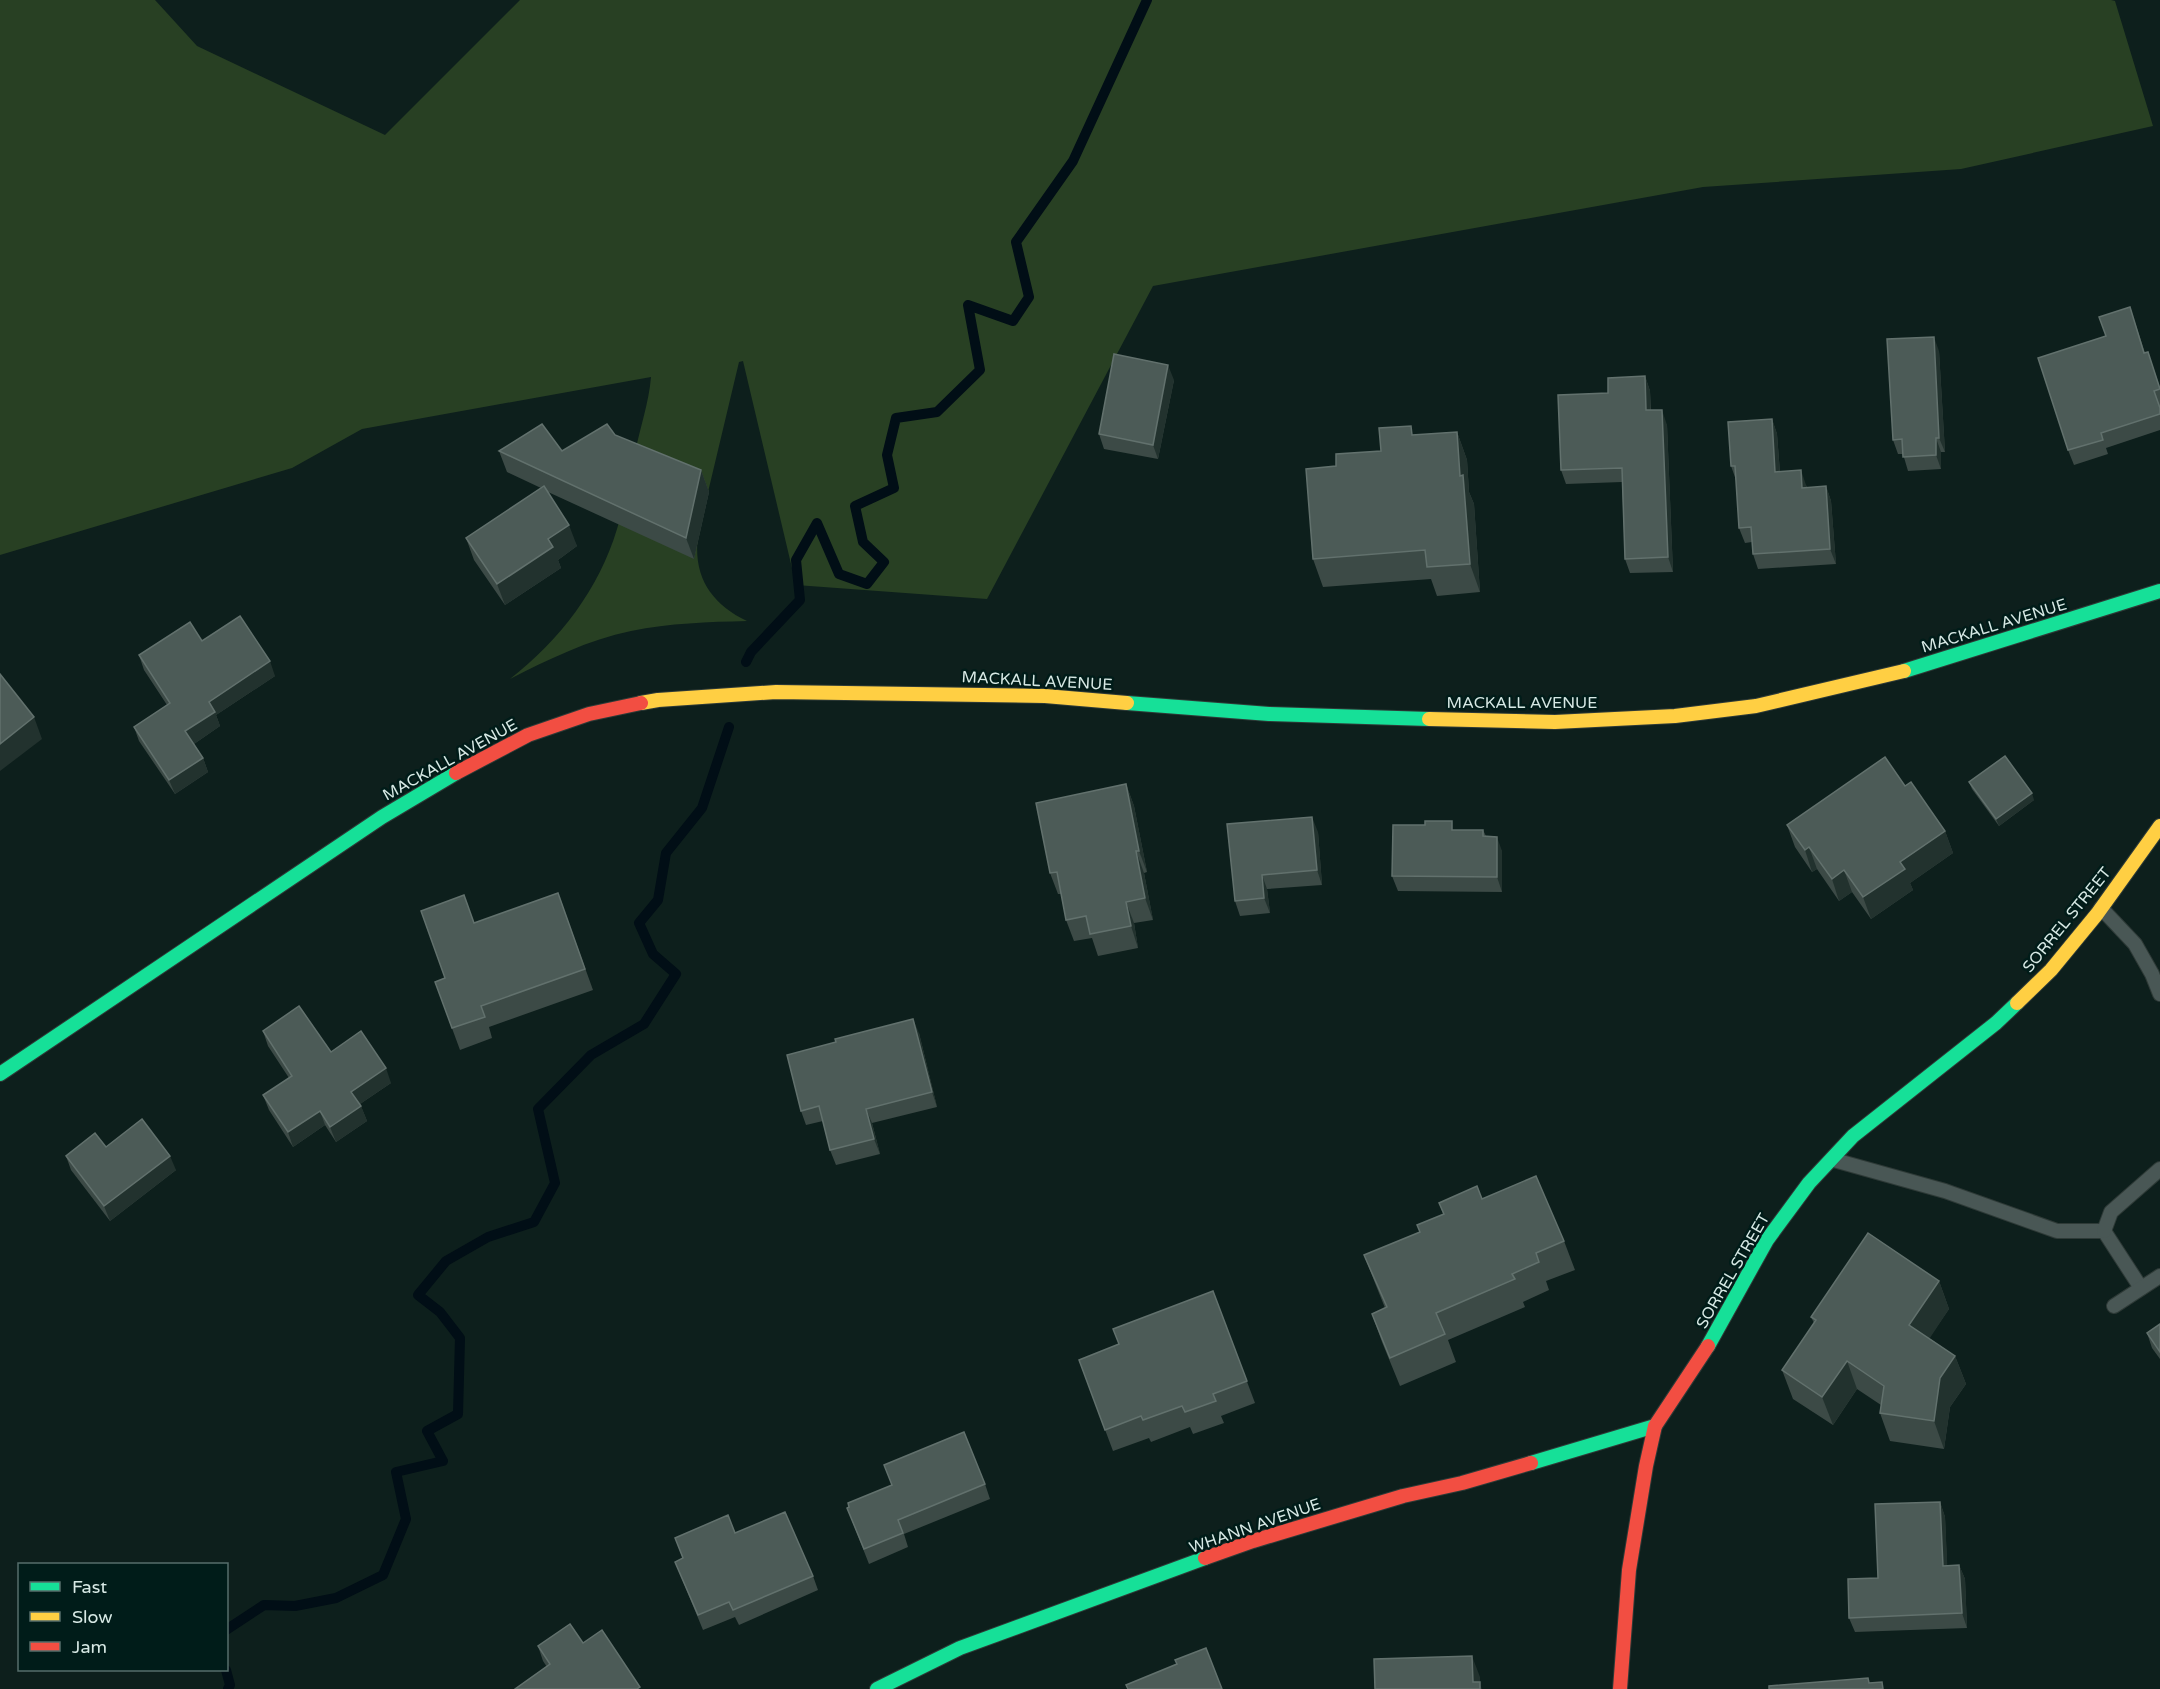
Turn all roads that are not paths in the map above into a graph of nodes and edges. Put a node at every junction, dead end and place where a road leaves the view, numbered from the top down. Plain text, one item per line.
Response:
1 (2160, 591) edge
2 (2160, 826) edge
3 (2101, 908) junction
4 (2160, 994) edge
5 (0, 1074) edge
6 (1831, 1159) junction
7 (2160, 1169) edge
8 (2104, 1232) junction
9 (2160, 1276) edge
10 (2141, 1288) junction
11 (2114, 1306) dead end
12 (1655, 1426) junction
13 (877, 1689) edge
14 (1620, 1689) edge

1 - 5 street, MACKALL AVENUE
2 - 3 street, SORREL STREET
3 - 4 lane
3 - 6 street, SORREL STREET
6 - 8 lane
6 - 12 street, SORREL STREET
7 - 8 lane
8 - 10 lane
9 - 10 lane
10 - 11 lane
12 - 13 street, WHANN AVENUE
12 - 14 street, SORREL STREET

